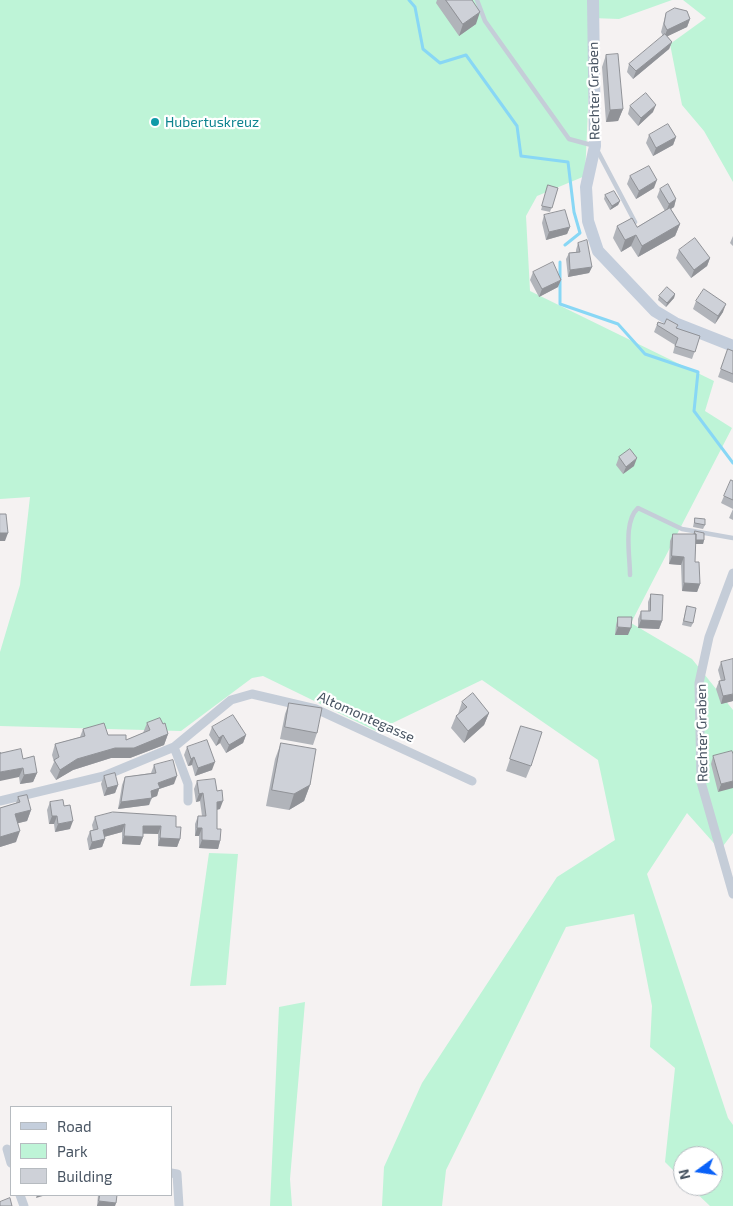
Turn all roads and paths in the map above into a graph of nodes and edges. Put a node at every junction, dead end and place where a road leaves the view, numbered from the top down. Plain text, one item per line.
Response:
1 (477, 0) edge
2 (592, 0) edge
3 (595, 146) junction
4 (635, 222) edge
5 (733, 346) edge
6 (733, 538) edge
7 (733, 573) edge
8 (630, 575) dead end
9 (174, 747) junction
10 (472, 781) dead end
11 (0, 801) edge
12 (188, 802) dead end
13 (733, 894) edge
14 (174, 1174) edge
15 (179, 1206) edge

1 - 3 lane
2 - 3 street, Rechter Graben
3 - 4 lane
3 - 5 street, Rechter Graben
6 - 8 lane
7 - 13 street, Rechter Graben
9 - 10 street, Altomontegasse
9 - 11 street, Altomontegasse
9 - 12 street
14 - 15 street

